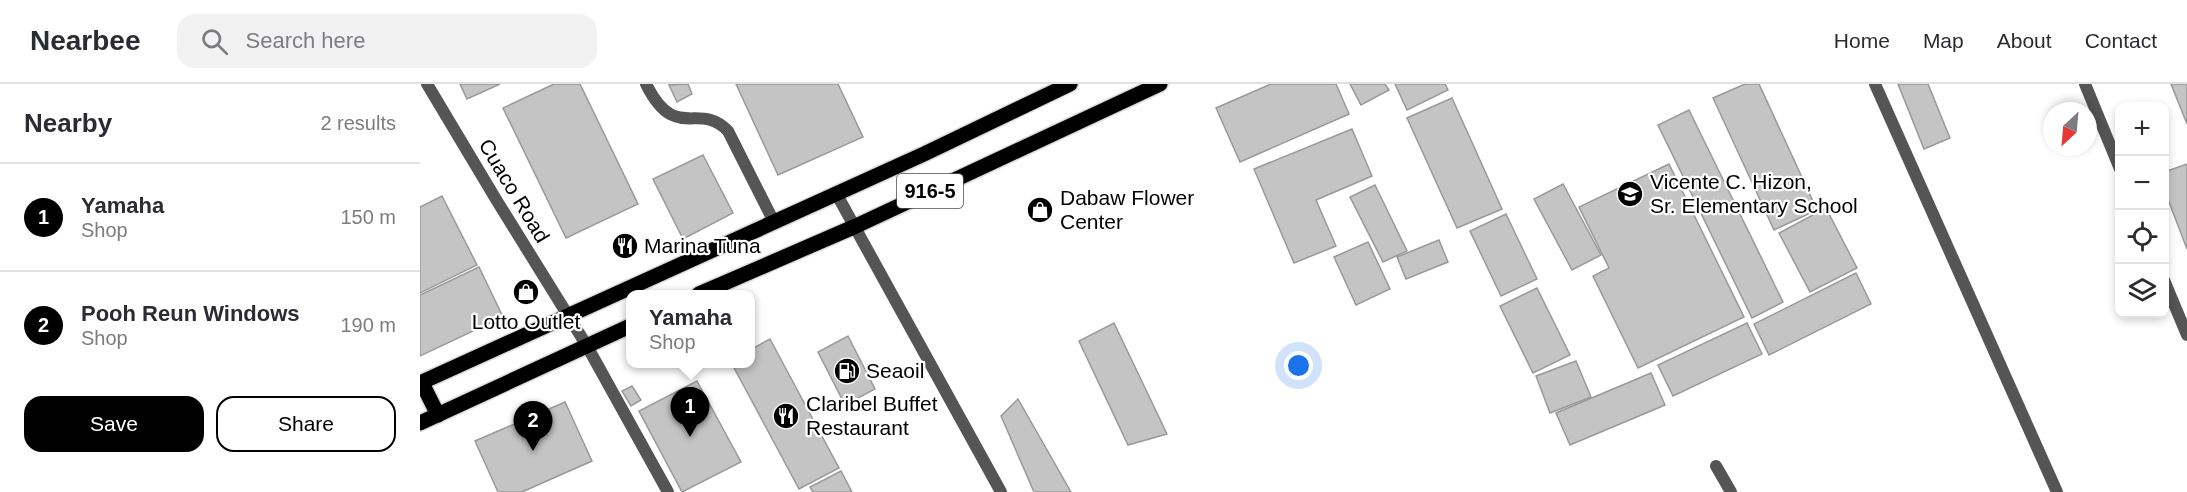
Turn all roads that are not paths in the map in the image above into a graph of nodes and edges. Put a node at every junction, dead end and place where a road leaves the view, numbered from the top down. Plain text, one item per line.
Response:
1 (427, 84) edge
2 (646, 84) edge
3 (1070, 84) edge
4 (1160, 84) edge
5 (1875, 84) edge
6 (2085, 84) edge
7 (2115, 157) edge
8 (836, 193) junction
9 (774, 222) junction
10 (856, 226) junction
11 (626, 290) edge
12 (627, 290) edge
13 (708, 290) edge
14 (2169, 292) edge
15 (568, 317) junction
16 (626, 328) edge
17 (2187, 335) edge
18 (587, 346) junction
19 (421, 383) edge
20 (438, 415) junction
21 (420, 423) edge
22 (1716, 466) dead end
23 (668, 492) edge
24 (1001, 492) edge
25 (1731, 492) edge
26 (2057, 492) edge

1 - 15 street, Cuaco Road
2 - 9 street
3 - 8 main road, 916-5
4 - 10 main road, 916-5
5 - 26 street
6 - 7 street
8 - 9 main road, 916-5
8 - 10 street
9 - 12 main road, 916-5
10 - 13 main road, 916-5
10 - 24 street
11 - 15 main road, 916-5
14 - 17 street
15 - 18 street, Cuaco Road
15 - 19 main road, 916-5
16 - 18 main road
18 - 20 main road
18 - 23 street, Cuaco Road
19 - 20 main road
20 - 21 main road
22 - 25 street

